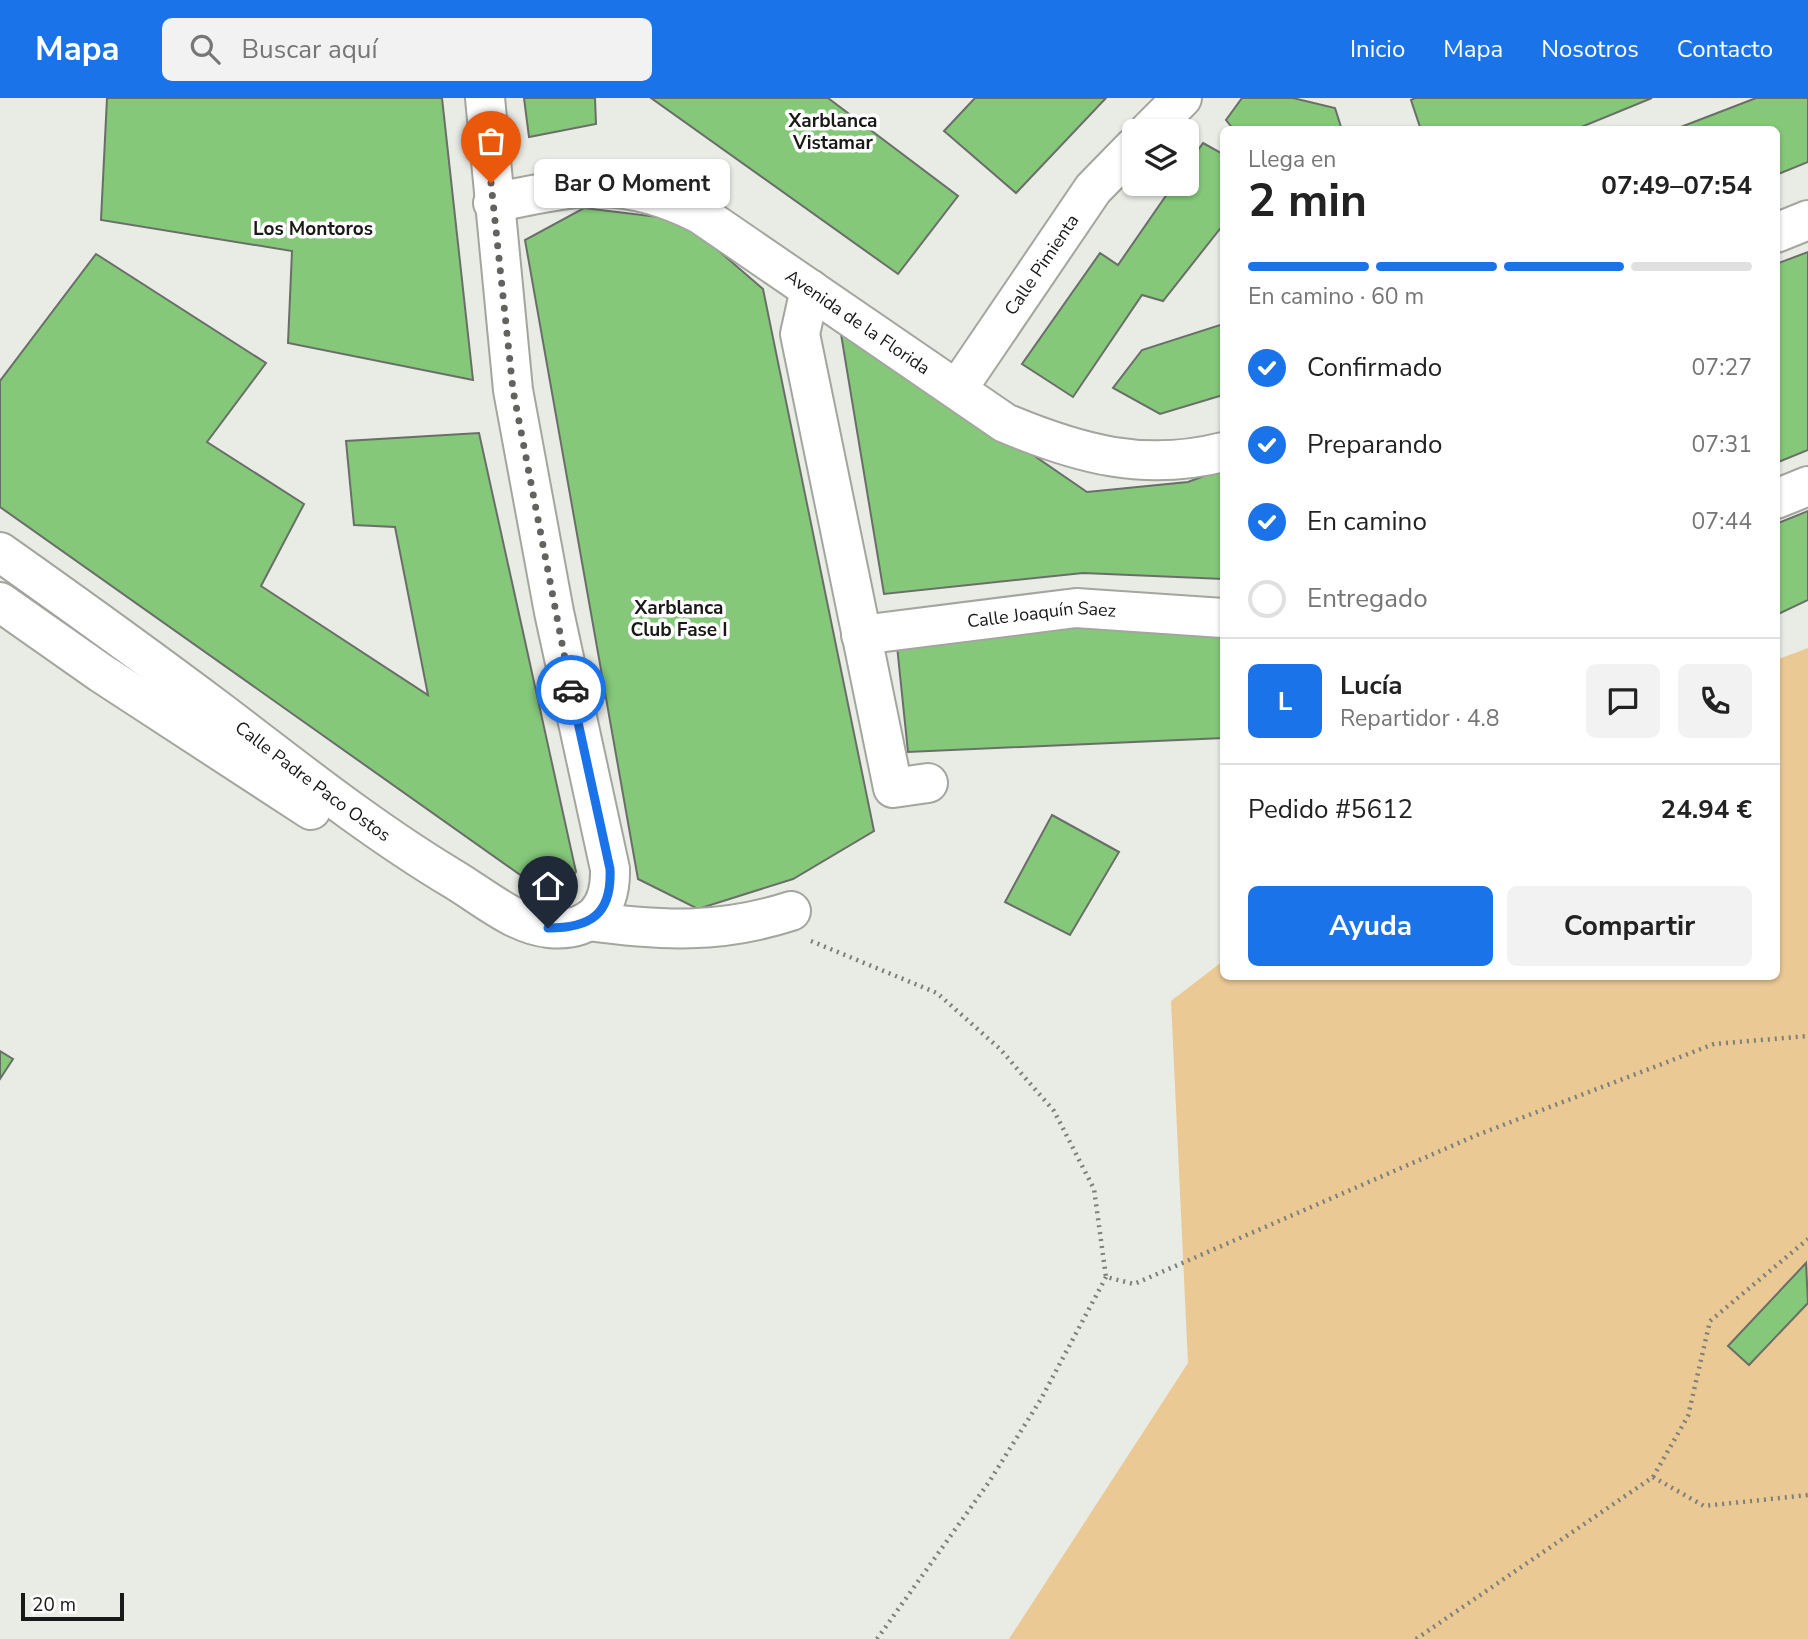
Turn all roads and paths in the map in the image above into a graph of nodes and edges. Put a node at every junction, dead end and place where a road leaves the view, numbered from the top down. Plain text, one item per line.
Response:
1 (485, 98) edge
2 (1182, 98) edge
3 (1161, 119) edge
4 (1122, 159) edge
5 (493, 203) junction
6 (1808, 220) edge
7 (1780, 231) edge
8 (810, 289) junction
9 (958, 388) junction
10 (1220, 453) edge
11 (1808, 486) edge
12 (1780, 497) edge
13 (0, 552) edge
14 (0, 602) edge
15 (1220, 618) edge
16 (862, 635) junction
17 (928, 783) dead end
18 (391, 841) junction
19 (774, 916) joint
20 (588, 921) junction
21 (1808, 1036) edge
22 (1808, 1239) edge
23 (1106, 1277) junction
24 (1653, 1477) junction
25 (1808, 1495) edge
26 (1418, 1638) edge
27 (877, 1639) edge

1 - 5 street
2 - 3 street
4 - 9 street, Calle Pimienta
5 - 8 street, Avenida de la Florida
5 - 20 street
6 - 7 street
8 - 9 street, Avenida de la Florida
8 - 16 street
9 - 10 street, Avenida de la Florida
11 - 12 street
13 - 18 street, Calle Padre Paco Ostos
14 - 18 street, Calle Padre Paco Ostos
15 - 16 street, Calle Joaquín Saez
16 - 17 street
18 - 20 street
19 - 20 street
19 - 23 path
21 - 23 path
22 - 24 path
23 - 27 path
24 - 25 path
24 - 26 path

